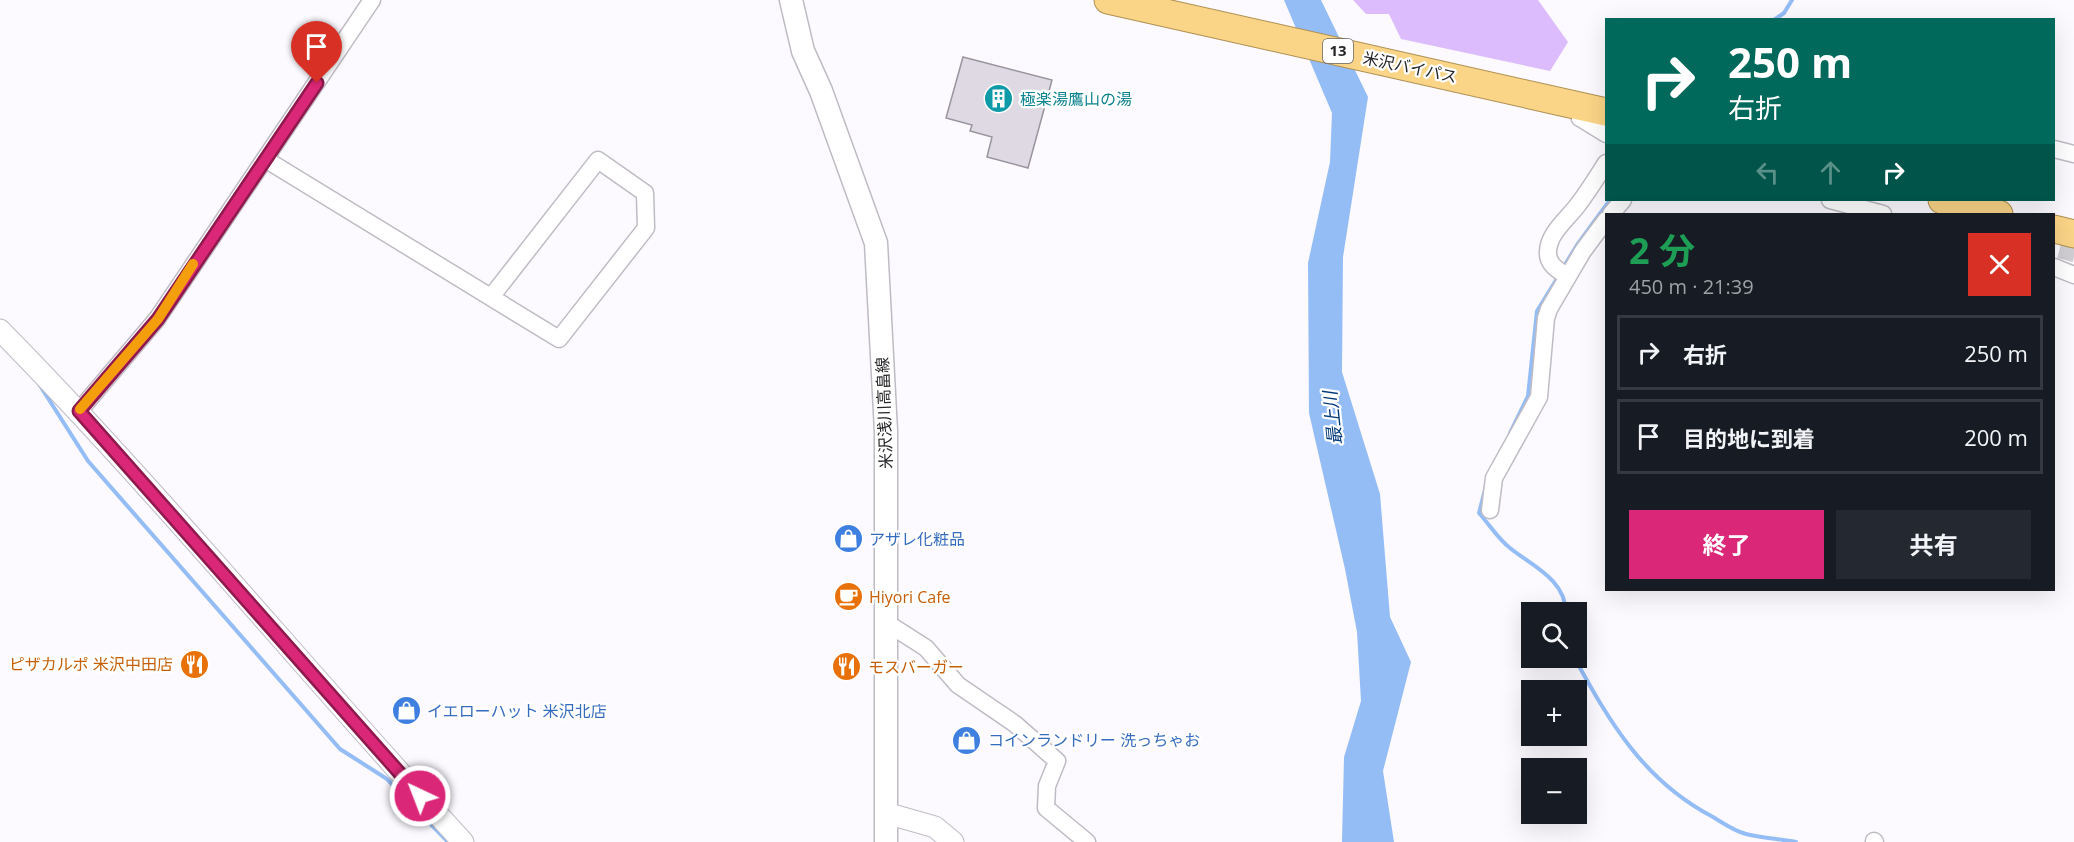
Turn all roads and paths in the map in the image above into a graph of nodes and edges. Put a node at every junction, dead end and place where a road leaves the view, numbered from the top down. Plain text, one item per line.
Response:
1 (372, 0) edge
2 (791, 0) edge
3 (1108, 0) edge
4 (1585, 108) edge
5 (1605, 133) edge
6 (2055, 149) edge
7 (2074, 154) edge
8 (265, 159) junction
9 (1605, 165) edge
10 (1622, 201) edge
11 (1834, 201) edge
12 (1946, 201) edge
13 (1612, 213) edge
14 (1879, 213) edge
15 (1995, 213) edge
16 (1605, 221) edge
17 (2055, 229) edge
18 (2074, 234) edge
19 (1562, 272) junction
20 (490, 297) junction
21 (0, 330) edge
22 (79, 411) junction
23 (1490, 510) dead end
24 (887, 623) junction
25 (886, 813) junction
26 (463, 842) edge
27 (886, 842) edge
28 (953, 842) edge
29 (1087, 842) edge

1 - 8 street
2 - 24 main road, 米沢浅川高畠線
3 - 4 highway, 米沢バイパス / 13
4 - 5 street
6 - 7 street
8 - 20 street
8 - 22 street
9 - 19 street
10 - 13 street
11 - 14 street
12 - 15 highway
16 - 19 street
17 - 18 highway
19 - 23 street
20 - 20 street
21 - 22 street
22 - 26 street
24 - 25 main road, 米沢浅川高畠線
24 - 29 street
25 - 27 main road, 米沢浅川高畠線
25 - 28 street

